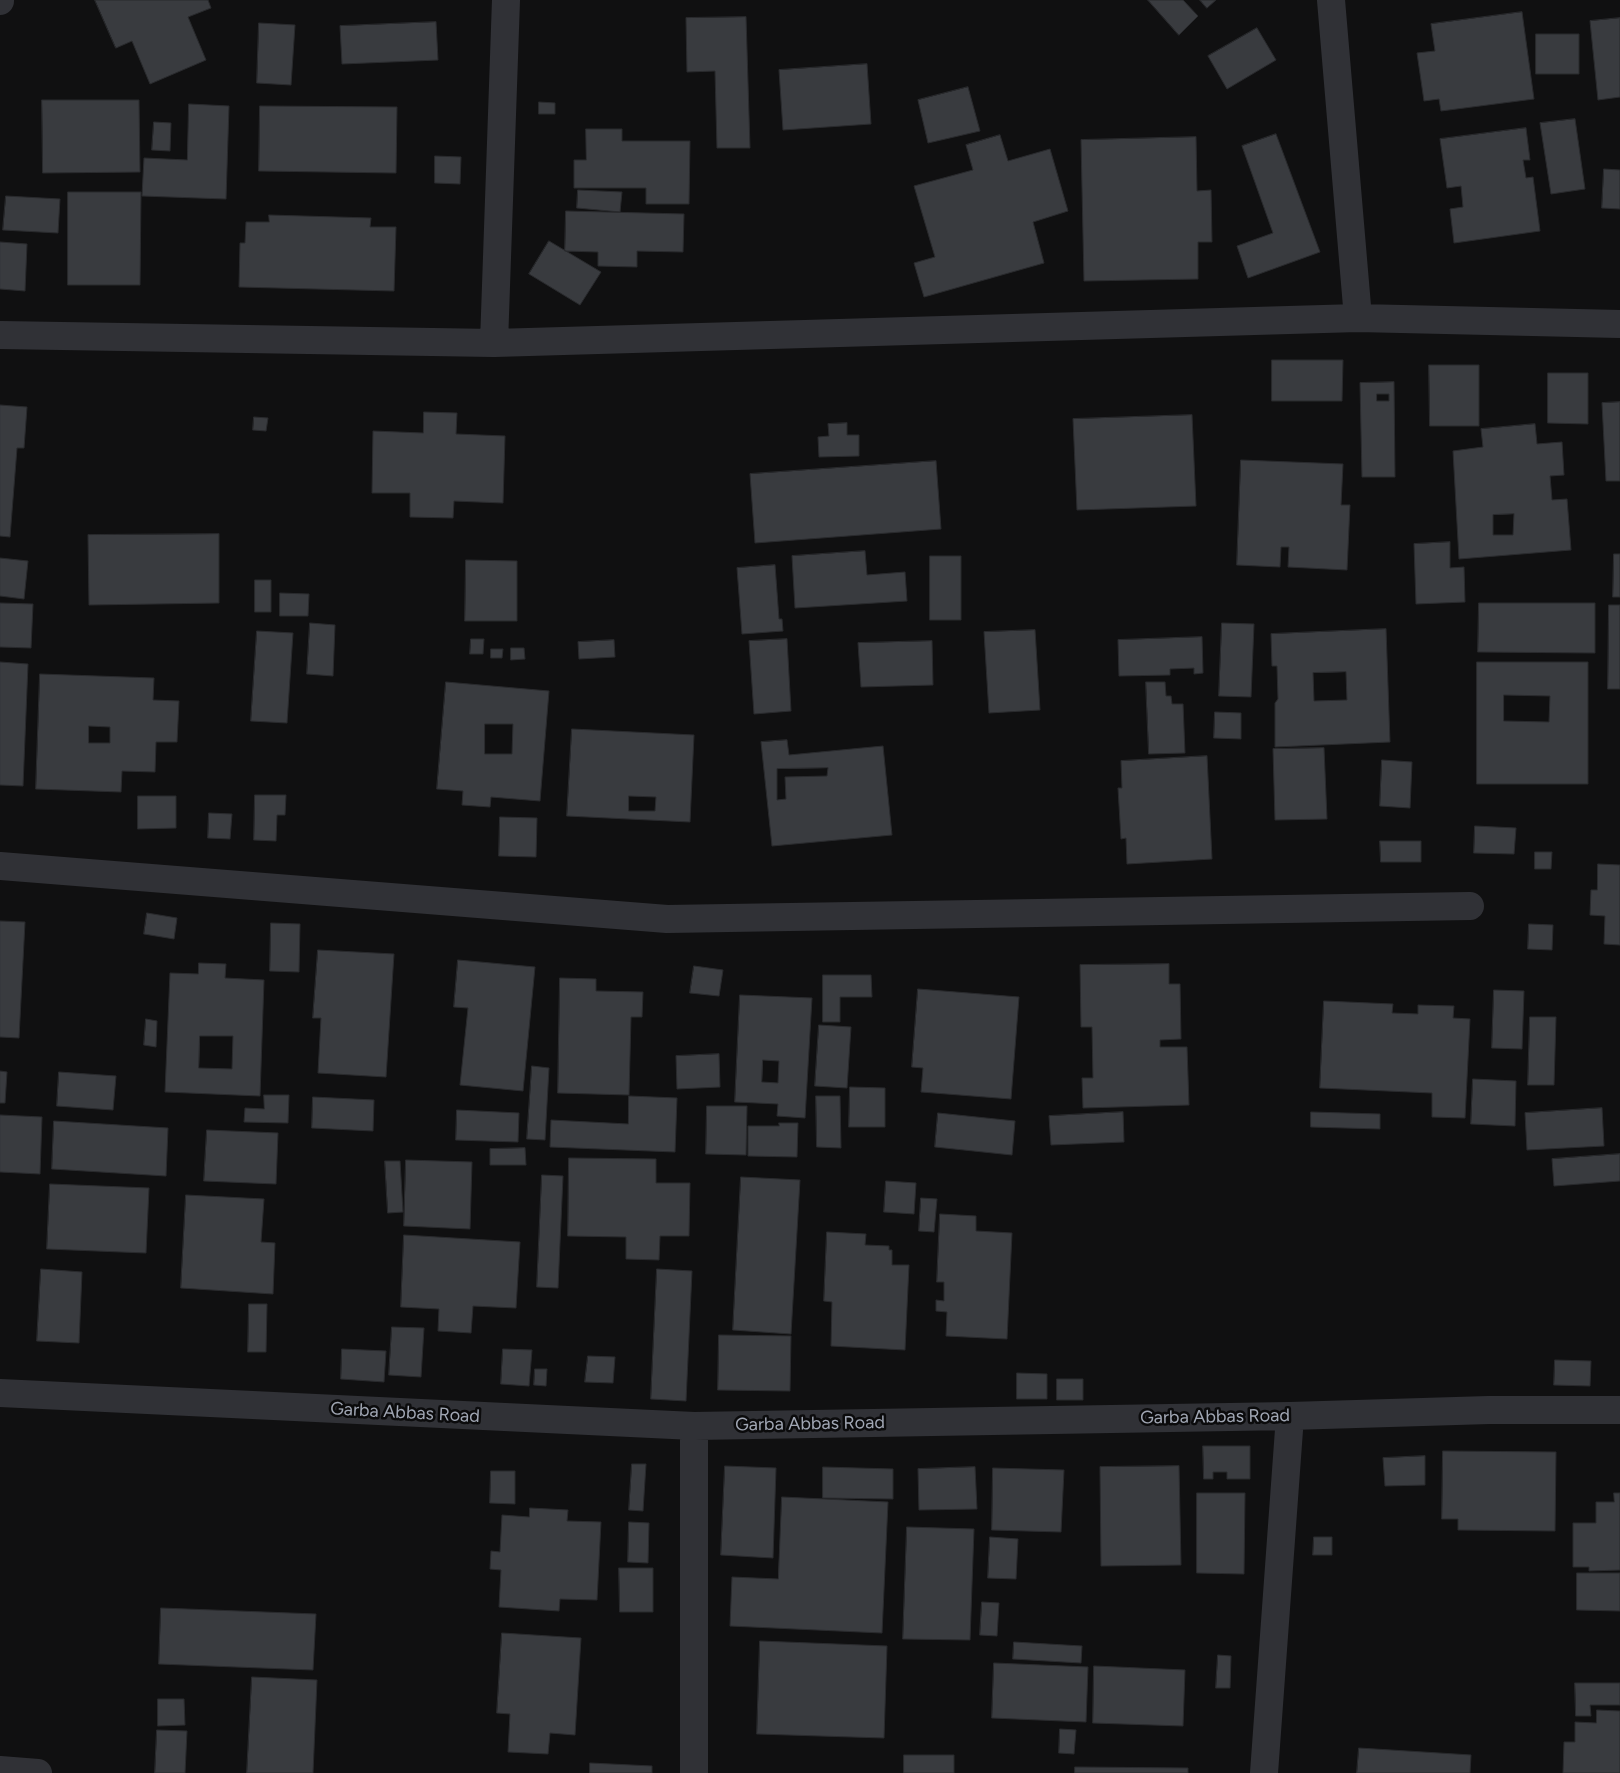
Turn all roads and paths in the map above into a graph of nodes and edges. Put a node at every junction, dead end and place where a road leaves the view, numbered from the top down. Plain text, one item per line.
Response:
1 (506, 0) edge
2 (1331, 0) edge
3 (1358, 318) junction
4 (1620, 324) edge
5 (0, 335) edge
6 (494, 343) junction
7 (0, 866) edge
8 (1470, 906) dead end
9 (0, 1393) edge
10 (1620, 1410) edge
11 (1290, 1416) junction
12 (694, 1426) junction
13 (0, 1770) edge
14 (38, 1773) edge
15 (694, 1773) edge
16 (1264, 1773) edge

1 - 6 street
2 - 3 street
3 - 4 street
3 - 6 street
5 - 6 street
7 - 8 street
9 - 12 street, Garba Abbas Road
10 - 11 street, Garba Abbas Road
11 - 12 street, Garba Abbas Road
11 - 16 street
12 - 15 street
13 - 14 street

